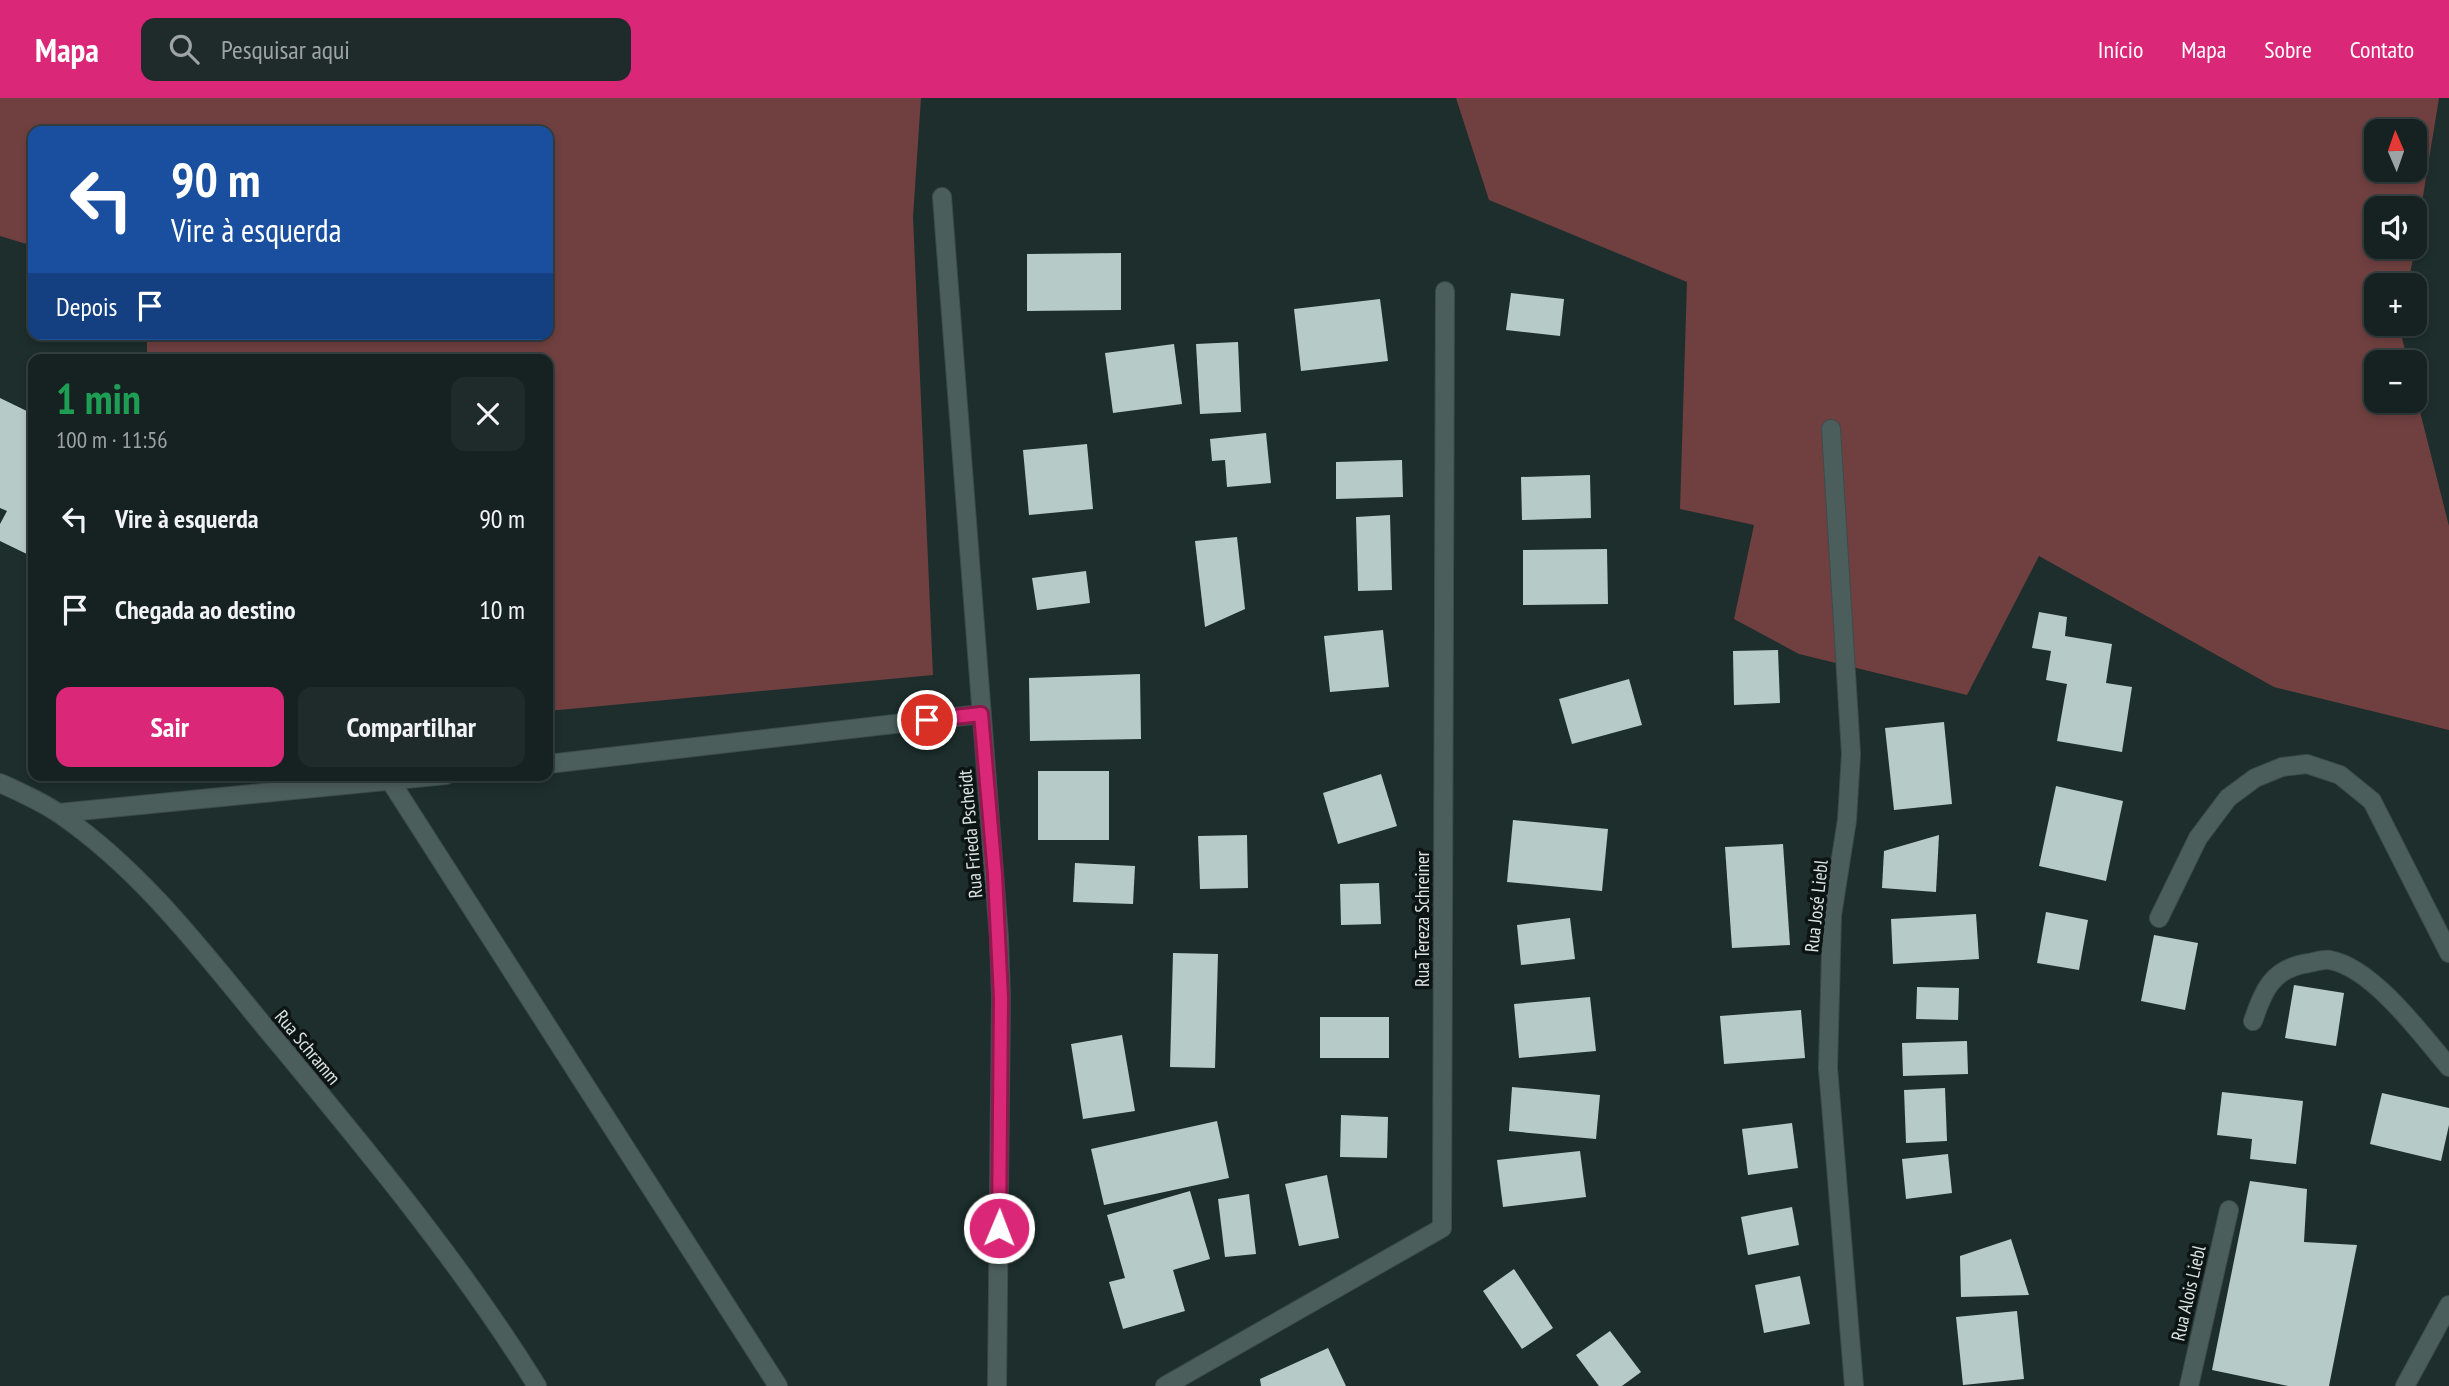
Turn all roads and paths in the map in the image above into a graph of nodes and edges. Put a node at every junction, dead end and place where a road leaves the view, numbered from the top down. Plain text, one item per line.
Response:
1 (942, 197) dead end
2 (1445, 290) dead end
3 (1830, 429) dead end
4 (981, 714) junction
5 (553, 763) edge
6 (399, 781) edge
7 (391, 782) junction
8 (0, 783) edge
9 (59, 813) junction
10 (2159, 918) dead end
11 (2449, 953) edge
12 (2253, 1021) dead end
13 (2449, 1067) edge
14 (2229, 1210) dead end
15 (2449, 1305) edge
16 (537, 1386) edge
17 (778, 1386) edge
18 (997, 1386) edge
19 (1165, 1386) edge
20 (1854, 1386) edge
21 (2189, 1386) edge
22 (2405, 1386) edge

1 - 4 street, Rua Frieda Pscheidt
2 - 19 street, Rua Tereza Schreiner
3 - 20 street, Rua José Liebl
4 - 5 street
4 - 18 street, Rua Frieda Pscheidt
6 - 7 street
7 - 9 street
7 - 17 street
8 - 9 street, Rua Schramm
9 - 16 street, Rua Schramm
10 - 11 street
12 - 13 street
14 - 21 street, Rua Alois Liebl
15 - 22 street

